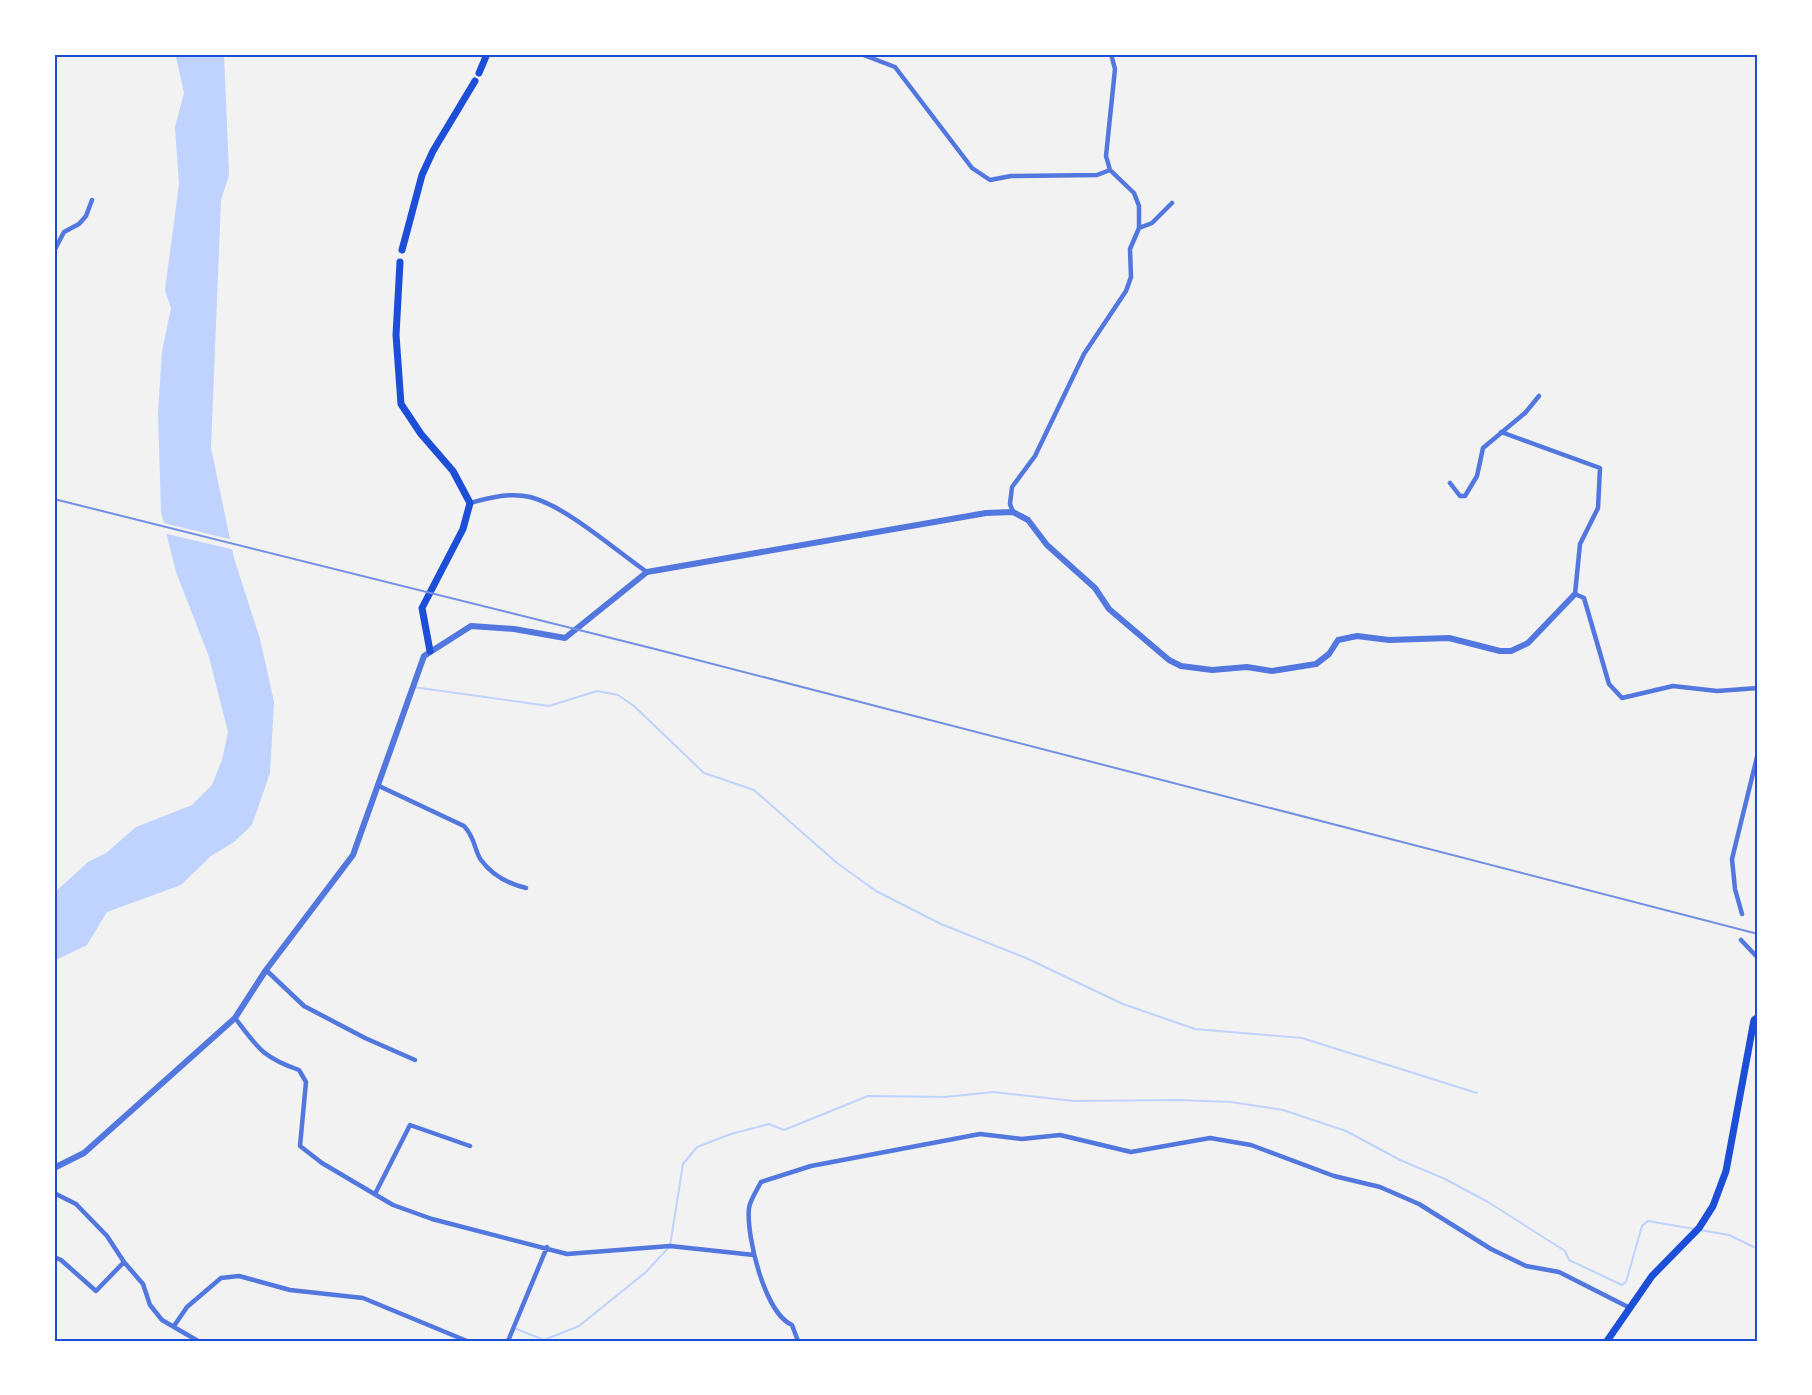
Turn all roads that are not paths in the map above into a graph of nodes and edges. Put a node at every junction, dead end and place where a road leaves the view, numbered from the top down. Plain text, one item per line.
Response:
1 (487, 54) edge
2 (861, 54) edge
3 (1111, 54) edge
4 (479, 73) joint
5 (475, 81) joint
6 (1110, 170) junction
7 (92, 200) dead end
8 (1172, 203) dead end
9 (1139, 228) junction
10 (402, 250) joint
11 (54, 251) edge
12 (400, 262) joint
13 (1539, 396) dead end
14 (1501, 432) junction
15 (1450, 483) dead end
16 (470, 503) junction
17 (1013, 512) junction
18 (647, 572) junction
19 (1575, 594) junction
20 (430, 651) junction
21 (1758, 688) edge
22 (1758, 753) edge
23 (379, 786) junction
24 (526, 888) dead end
25 (1742, 914) dead end
26 (1741, 940) dead end
27 (1758, 958) edge
28 (266, 970) junction
29 (1758, 1017) edge
30 (235, 1018) junction
31 (416, 1060) dead end
32 (470, 1146) dead end
33 (54, 1168) edge
34 (54, 1193) edge
35 (375, 1194) junction
36 (547, 1247) junction
37 (754, 1255) junction
38 (54, 1257) edge
39 (124, 1262) junction
40 (1630, 1308) junction
41 (174, 1326) junction
42 (198, 1341) edge
43 (467, 1341) edge
44 (508, 1341) edge
45 (798, 1341) edge
46 (1607, 1341) edge

1 - 4 main road
2 - 6 street
3 - 6 street
4 - 5 street
5 - 10 main road
6 - 9 street
7 - 11 street
8 - 9 street
9 - 17 street
10 - 12 street
12 - 16 main road
13 - 14 street
14 - 15 street
14 - 19 street
16 - 18 street
16 - 20 main road
17 - 18 street
17 - 19 street
18 - 20 street
19 - 21 street
20 - 23 street
22 - 25 street
23 - 24 street
23 - 28 street
26 - 27 street
28 - 30 street
28 - 31 street
29 - 40 main road
30 - 33 street
30 - 35 street
32 - 35 street
34 - 39 street
35 - 36 street
36 - 37 street
36 - 44 street
37 - 40 street
37 - 45 street
38 - 39 street
39 - 41 street
40 - 46 main road
41 - 42 street
41 - 43 street

